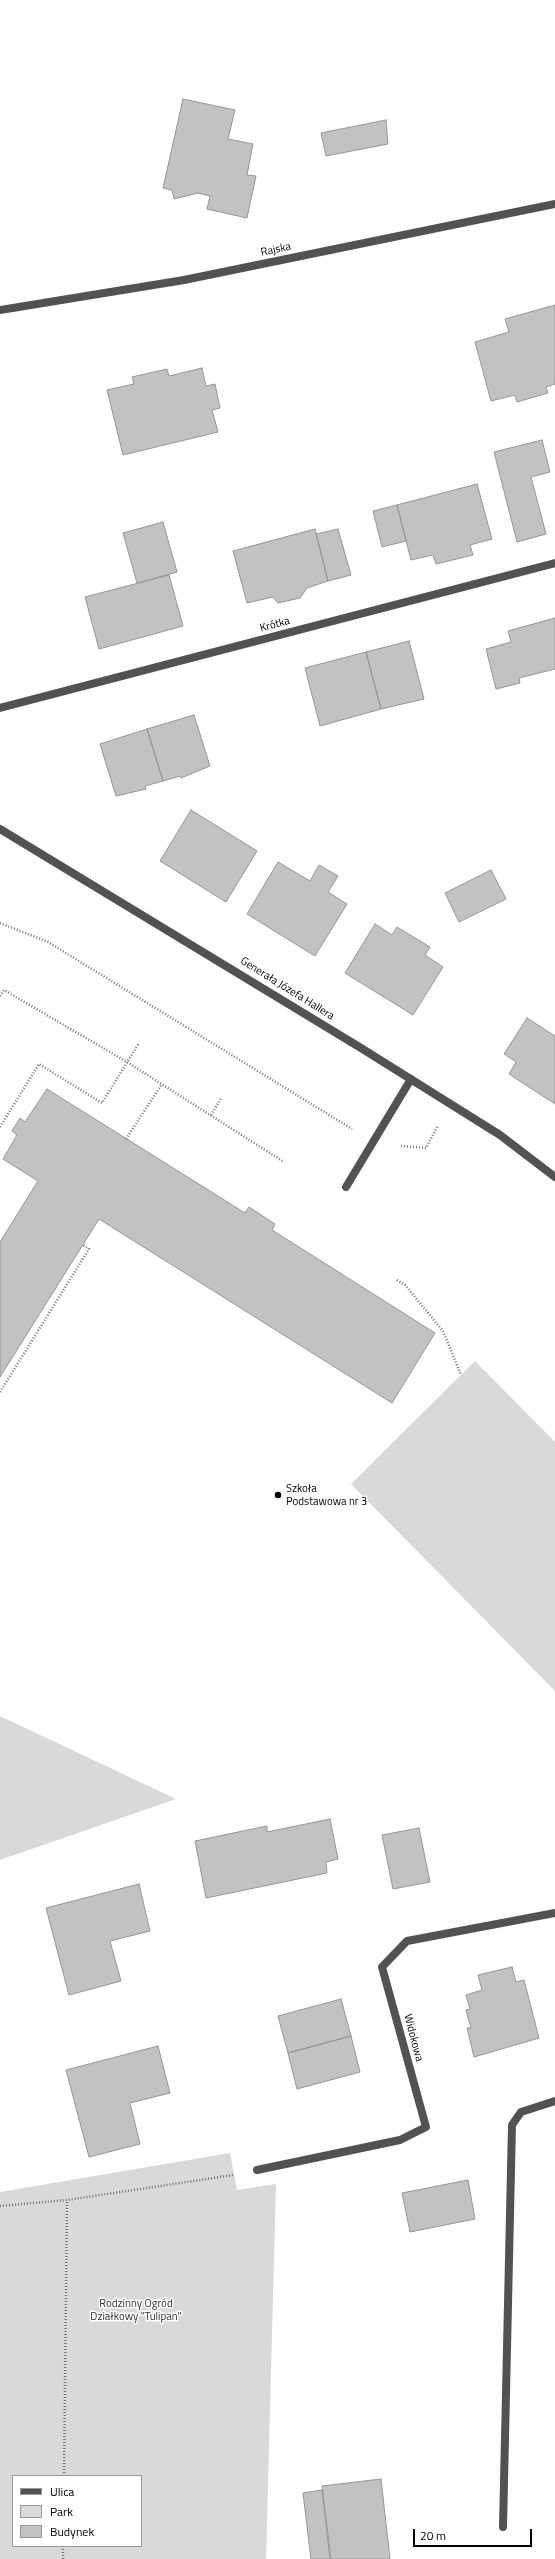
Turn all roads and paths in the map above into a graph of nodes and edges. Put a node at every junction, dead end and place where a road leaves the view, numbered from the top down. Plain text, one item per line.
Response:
1 (555, 204) edge
2 (0, 310) edge
3 (555, 563) edge
4 (0, 708) edge
5 (1, 832) edge
6 (0, 924) edge
7 (0, 996) edge
8 (139, 1043) dead end
9 (127, 1062) junction
10 (411, 1080) junction
11 (162, 1084) junction
12 (222, 1097) dead end
13 (450, 1104) junction
14 (211, 1115) junction
15 (0, 1127) edge
16 (126, 1139) dead end
17 (374, 1143) junction
18 (284, 1162) dead end
19 (555, 1177) edge
20 (346, 1188) dead end
21 (82, 1245) dead end
22 (397, 1280) dead end
23 (461, 1375) dead end
24 (0, 1392) edge
25 (555, 1913) edge
26 (555, 2101) edge
27 (257, 2170) dead end
28 (234, 2175) dead end
29 (67, 2200) junction
30 (0, 2206) edge
31 (64, 2475) edge
32 (502, 2527) dead end
33 (63, 2547) edge
34 (63, 2559) edge

1 - 2 street, Rajska
3 - 4 street, Krótka
5 - 10 street, Generała Józefa Hallera
6 - 17 path
7 - 9 path
8 - 9 path
9 - 11 path
9 - 15 path
10 - 13 street, Generała Józefa Hallera
10 - 17 street
11 - 14 path
11 - 16 path
12 - 14 path
13 - 17 path
13 - 19 street, Generała Józefa Hallera
14 - 18 path
17 - 20 street
21 - 24 path
22 - 23 path
25 - 27 street, Widokowa
26 - 32 street
28 - 29 path
29 - 30 path
29 - 31 path
33 - 34 path

